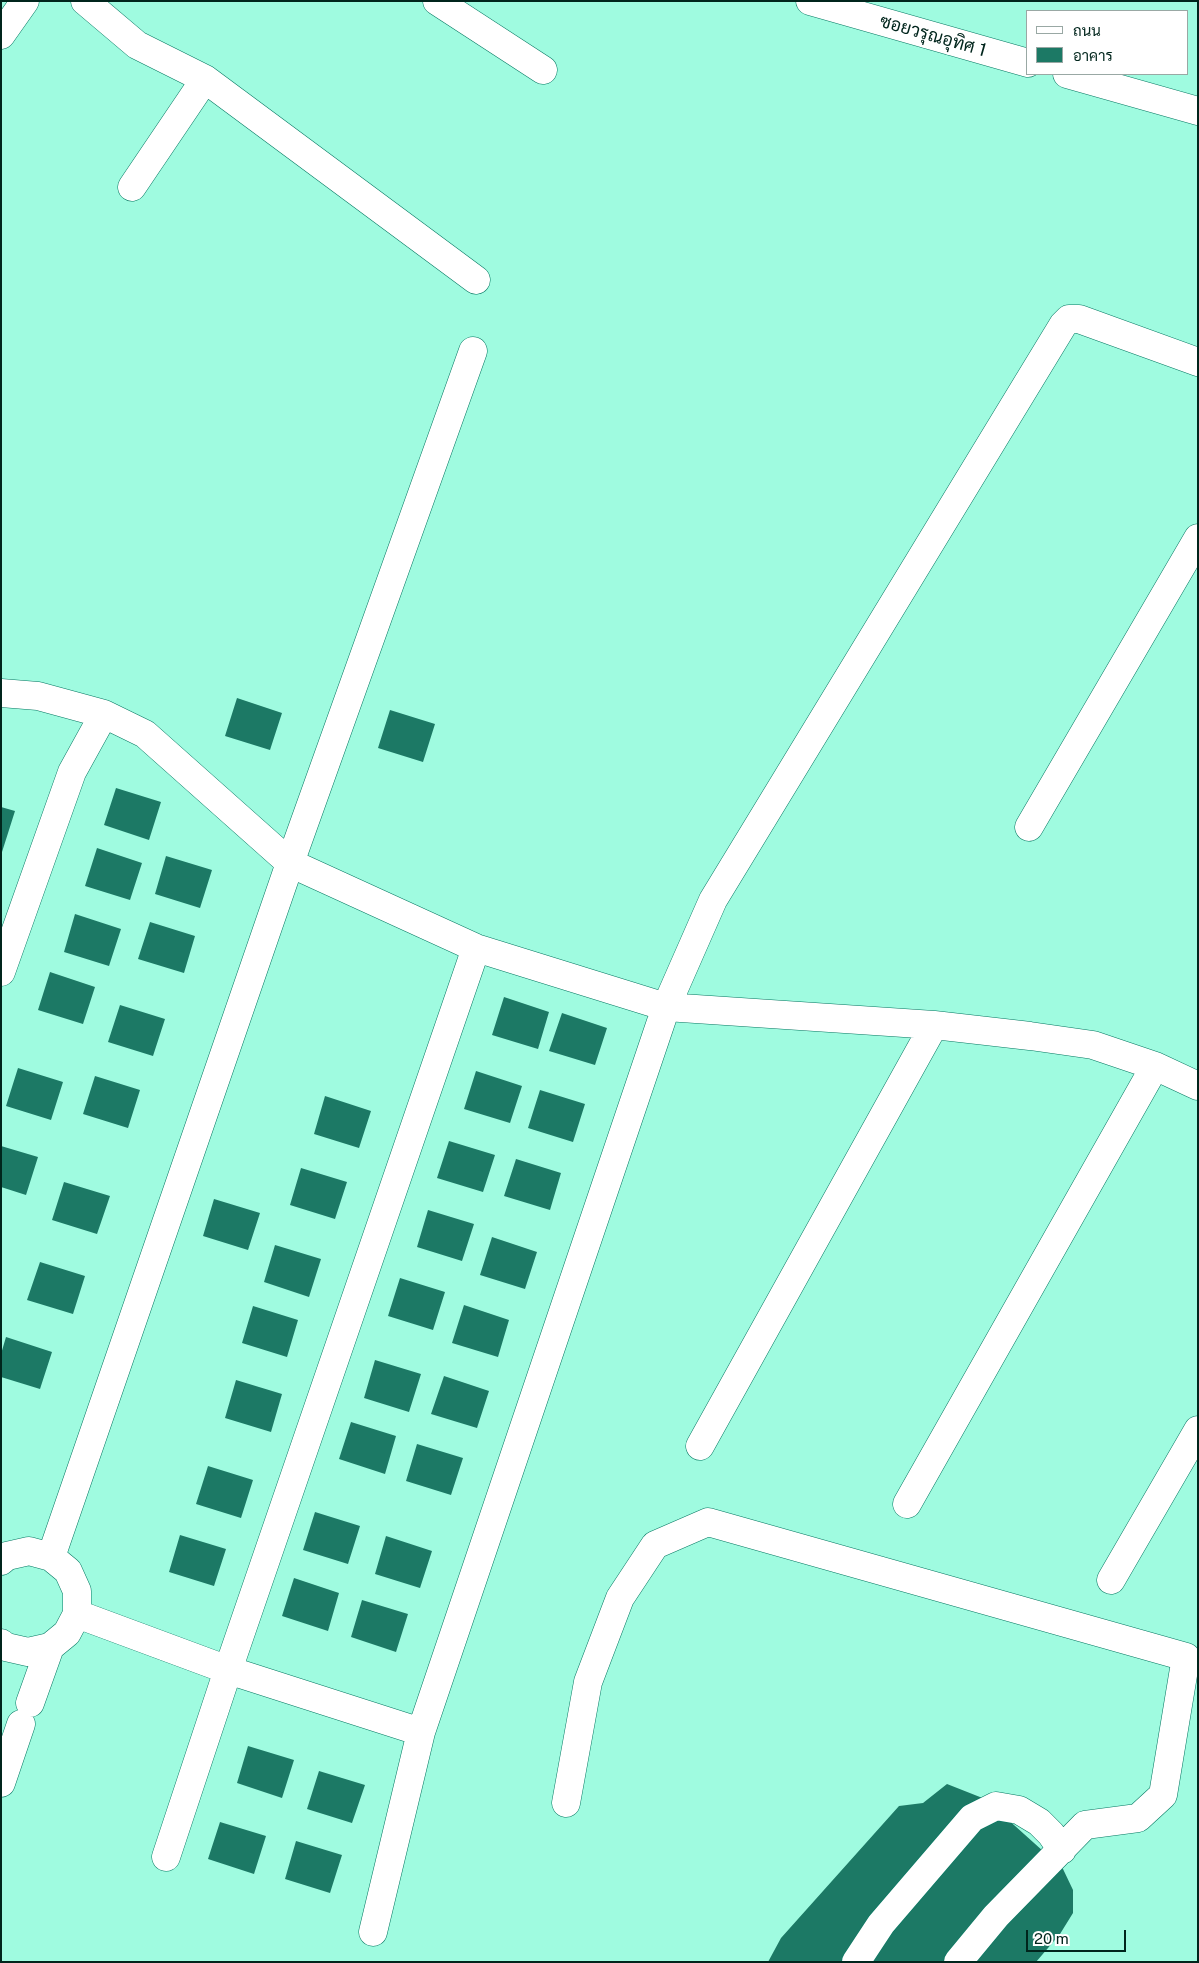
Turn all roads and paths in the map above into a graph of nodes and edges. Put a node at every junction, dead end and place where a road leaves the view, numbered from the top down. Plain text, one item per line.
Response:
1 (25, 1) edge
2 (85, 1) edge
3 (437, 1) edge
4 (810, 1) edge
5 (1, 35) edge
6 (1026, 62) edge
7 (543, 70) dead end
8 (1071, 75) edge
9 (205, 79) junction
10 (1198, 111) edge
11 (132, 187) dead end
12 (476, 280) dead end
13 (473, 351) dead end
14 (1198, 362) edge
15 (1198, 538) edge
16 (1, 693) edge
17 (104, 714) junction
18 (1029, 828) dead end
19 (290, 863) junction
20 (476, 948) junction
21 (1, 972) edge
22 (666, 1007) junction
23 (934, 1025) junction
24 (1155, 1066) junction
25 (1198, 1086) edge
26 (1198, 1430) edge
27 (700, 1446) dead end
28 (907, 1504) dead end
29 (51, 1557) junction
30 (1, 1561) edge
31 (1111, 1580) dead end
32 (77, 1614) junction
33 (1, 1643) edge
34 (50, 1647) junction
35 (228, 1670) junction
36 (421, 1732) junction
37 (1, 1783) edge
38 (566, 1804) dead end
39 (1062, 1850) junction
40 (166, 1857) dead end
41 (373, 1932) dead end
42 (856, 1962) edge
43 (958, 1962) edge

1 - 5 street
2 - 9 street
3 - 7 street
4 - 6 street, ซอยวรุณอุทิศ 1
8 - 10 street
9 - 11 street
9 - 12 street
13 - 19 street
14 - 22 street
15 - 18 street
16 - 17 street
17 - 19 street
17 - 21 street
19 - 20 street
19 - 29 street
20 - 22 street
20 - 35 street
22 - 23 street
22 - 36 street
23 - 24 street
23 - 27 street
24 - 25 street
24 - 28 street
26 - 31 street
29 - 30 street
29 - 32 street
32 - 34 street
32 - 35 street
33 - 34 street
34 - 37 street
35 - 36 street
35 - 40 street
36 - 41 street
38 - 39 street
39 - 42 street
39 - 43 street

